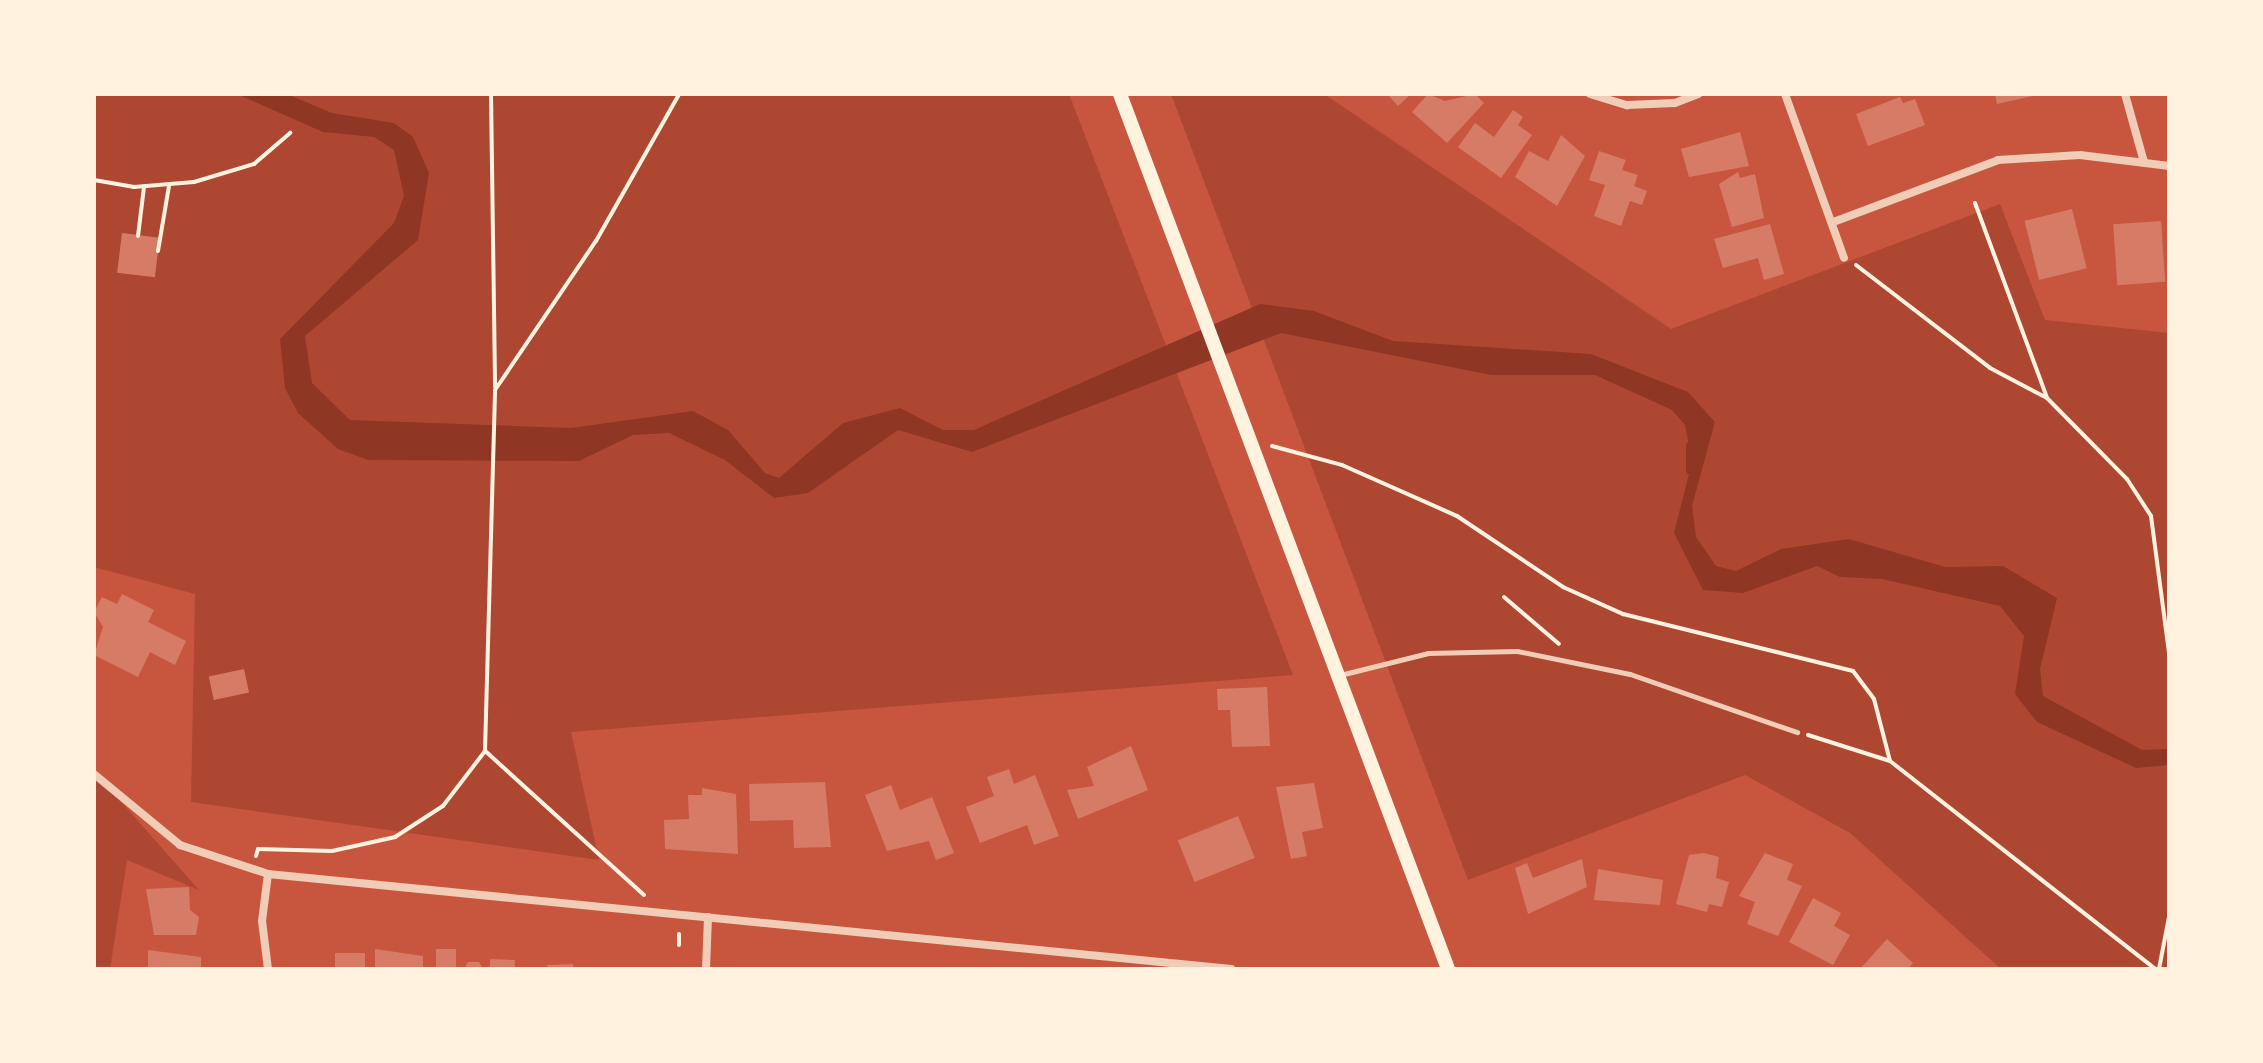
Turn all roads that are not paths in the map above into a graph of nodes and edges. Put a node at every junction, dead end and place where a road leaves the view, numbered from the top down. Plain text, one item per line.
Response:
1 (1120, 94) edge
2 (1590, 94) edge
3 (1698, 94) edge
4 (1785, 94) edge
5 (2125, 94) edge
6 (2144, 162) junction
7 (2169, 166) edge
8 (1836, 221) junction
9 (1844, 258) road end
10 (1339, 675) junction
11 (1797, 732) road end
12 (94, 774) edge
13 (268, 874) junction
14 (708, 917) junction
15 (268, 969) edge
16 (706, 969) edge
17 (1231, 969) edge
18 (1448, 969) edge

1 - 10 main road
2 - 3 street
4 - 8 street
5 - 6 street
6 - 7 street
6 - 8 street
8 - 9 street
10 - 11 lane
10 - 18 main road
12 - 13 street
13 - 14 street
13 - 15 street
14 - 16 street
14 - 17 street

